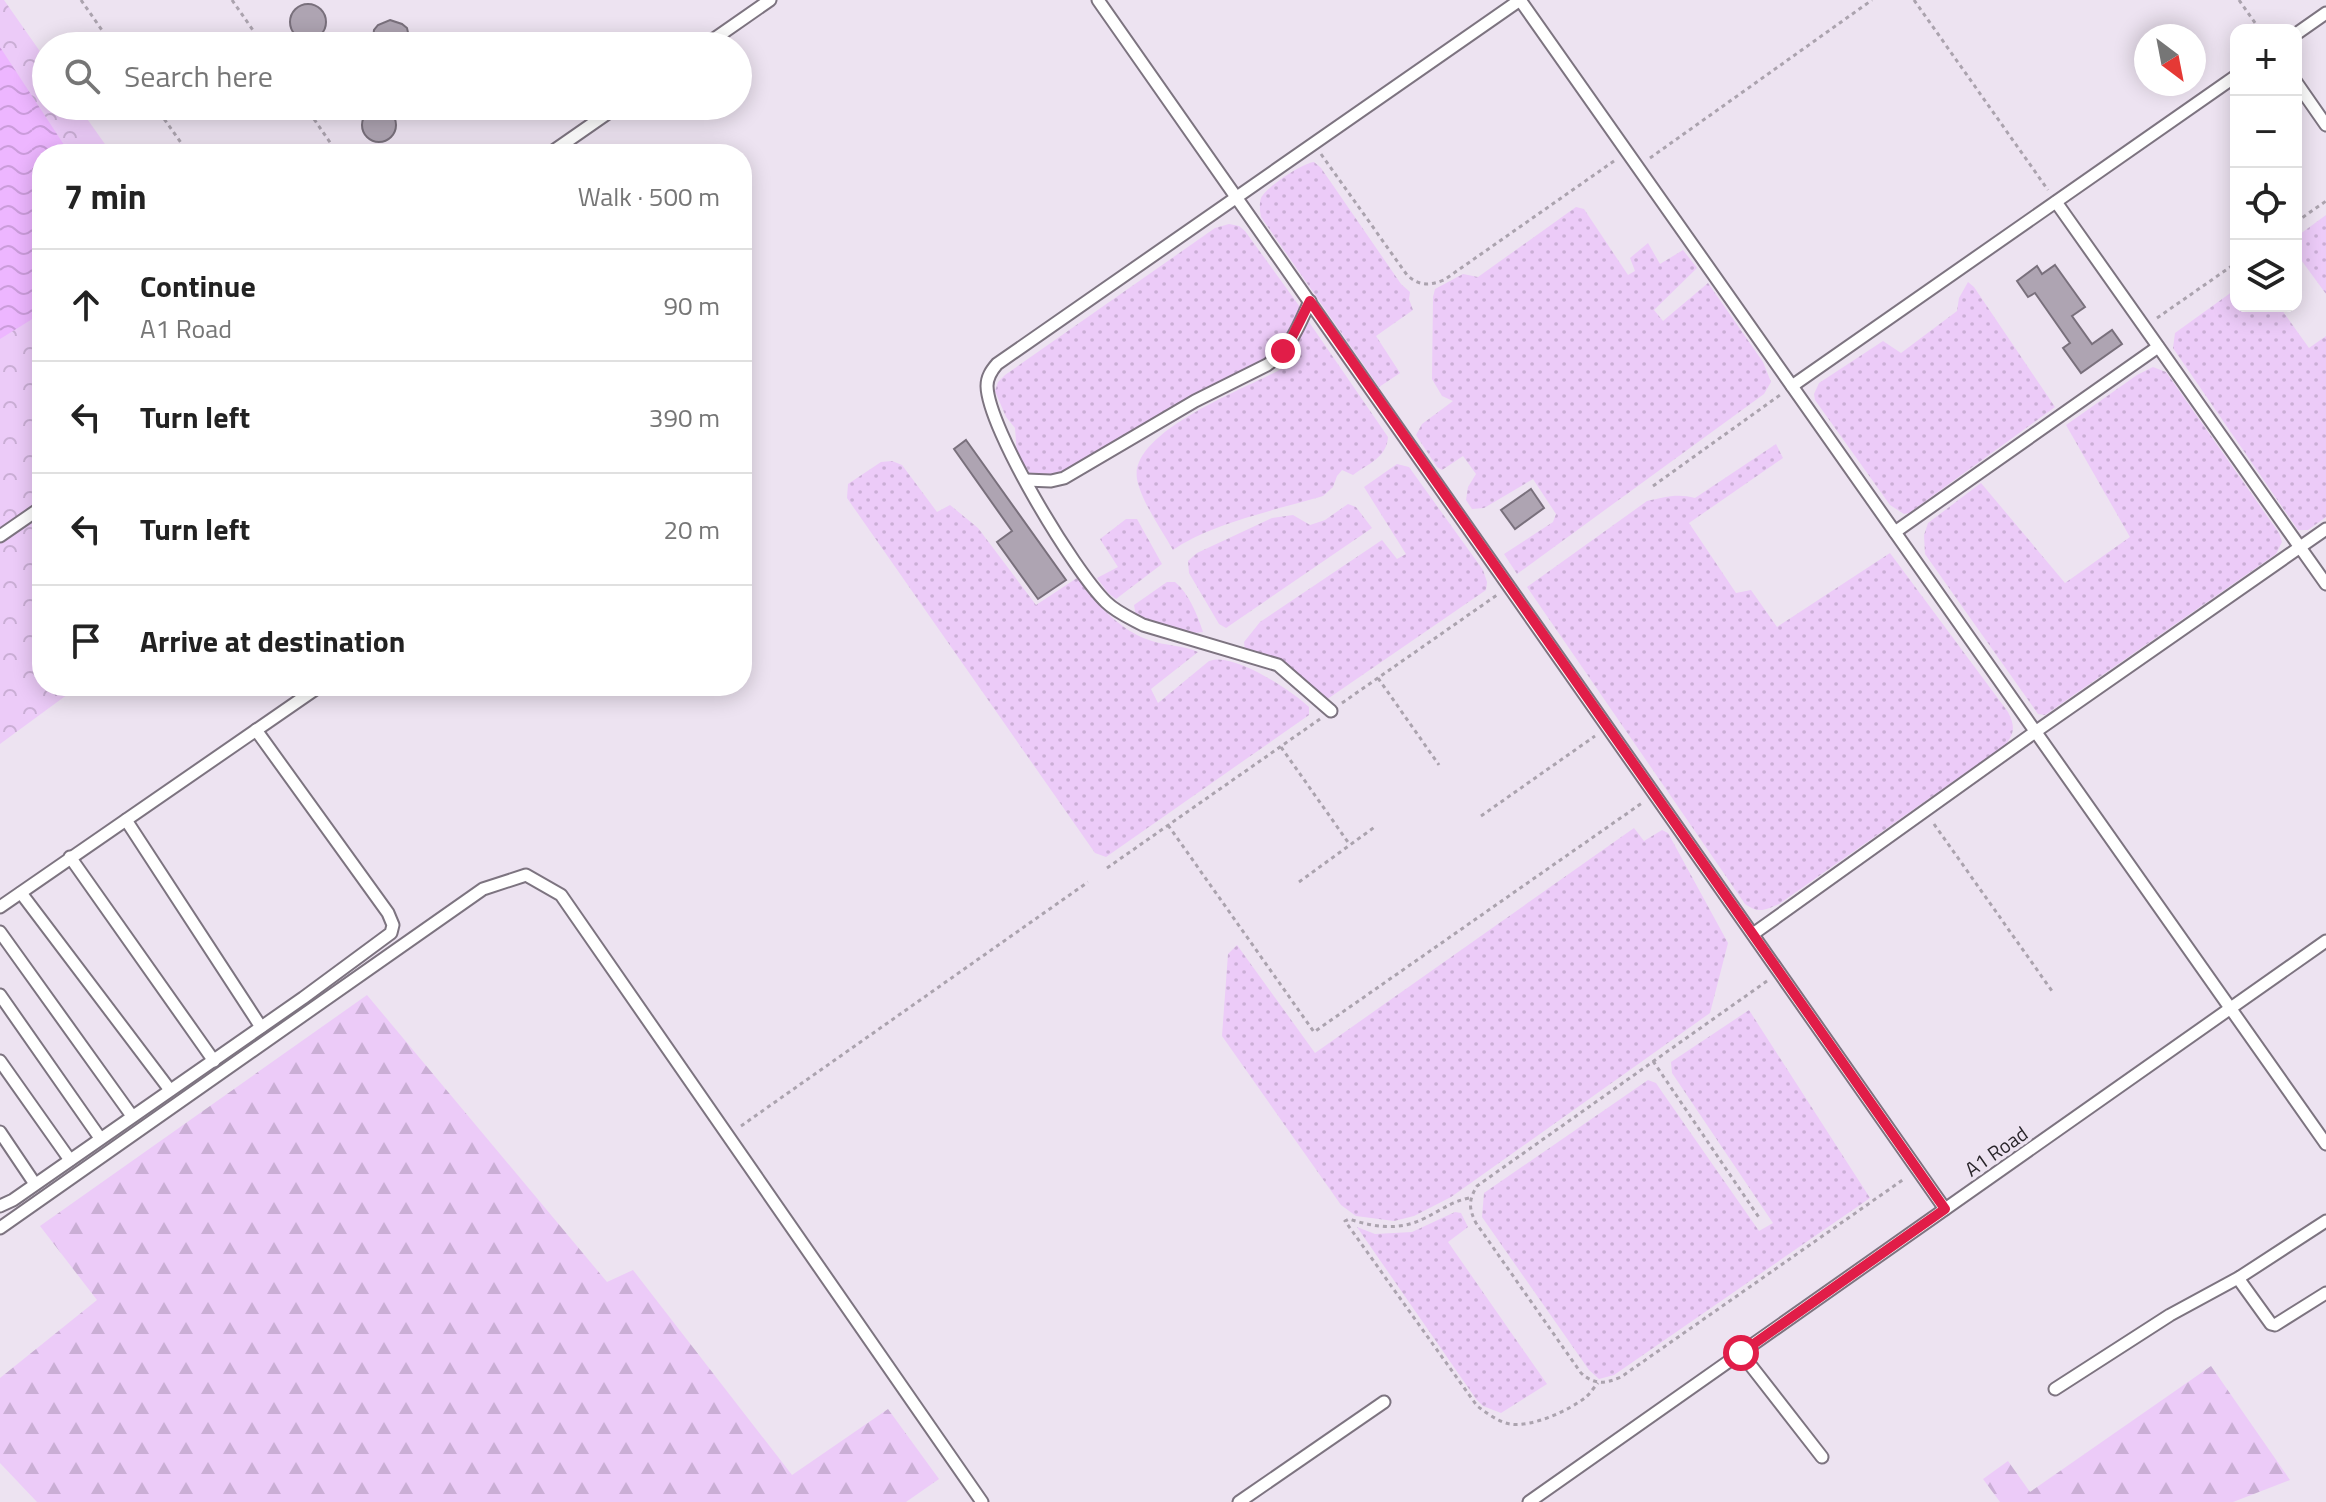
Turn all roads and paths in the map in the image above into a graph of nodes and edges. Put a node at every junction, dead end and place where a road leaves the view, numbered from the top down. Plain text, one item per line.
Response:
1 (81, 0) edge
2 (232, 0) edge
3 (770, 0) edge
4 (1098, 0) edge
5 (1520, 0) edge
6 (1872, 0) edge
7 (1914, 0) edge
8 (2239, 0) edge
9 (2326, 13) edge
10 (2256, 24) edge
11 (2302, 30) edge
12 (103, 32) edge
13 (254, 32) edge
14 (724, 32) edge
15 (2230, 80) edge
16 (2302, 91) edge
17 (165, 120) edge
18 (315, 120) edge
19 (598, 120) edge
20 (2326, 125) edge
21 (182, 144) edge
22 (331, 144) edge
23 (563, 144) edge
24 (1314, 145) junction
25 (1627, 152) junction
26 (1638, 167) junction
27 (1238, 198) junction
28 (2326, 201) edge
29 (2056, 202) junction
30 (2302, 218) edge
31 (2230, 267) edge
32 (1310, 301) junction
33 (2144, 326) junction
34 (2158, 347) junction
35 (1792, 386) junction
36 (1026, 480) junction
37 (1653, 486) dead end
38 (32, 514) edge
39 (2326, 529) edge
40 (1895, 532) junction
41 (0, 536) edge
42 (2300, 547) junction
43 (2326, 584) edge
44 (1510, 586) junction
45 (1378, 678) junction
46 (305, 696) edge
47 (1331, 711) junction
48 (1608, 726) junction
49 (256, 730) junction
50 (2035, 732) junction
51 (1280, 746) junction
52 (1439, 765) dead end
53 (1655, 794) junction
54 (1925, 811) junction
55 (1481, 816) dead end
56 (126, 820) junction
57 (1168, 825) junction
58 (1376, 826) dead end
59 (1350, 845) junction
60 (70, 857) junction
61 (1107, 868) dead end
62 (1088, 882) dead end
63 (1299, 882) dead end
64 (21, 893) junction
65 (0, 907) edge
66 (0, 932) edge
67 (1753, 934) junction
68 (2326, 941) edge
69 (1780, 972) junction
70 (2052, 991) dead end
71 (0, 995) edge
72 (2231, 1007) junction
73 (261, 1027) junction
74 (0, 1061) edge
75 (214, 1061) junction
76 (1653, 1061) junction
77 (170, 1090) junction
78 (132, 1116) junction
79 (0, 1132) edge
80 (727, 1135) junction
81 (100, 1138) junction
82 (2326, 1144) edge
83 (70, 1160) junction
84 (1918, 1169) junction
85 (35, 1184) junction
86 (1469, 1198) junction
87 (0, 1206) edge
88 (1945, 1209) junction
89 (1760, 1219) dead end
90 (2326, 1221) edge
91 (0, 1228) edge
92 (2240, 1277) junction
93 (2326, 1293) edge
94 (1741, 1353) junction
95 (1598, 1383) junction
96 (2055, 1389) dead end
97 (1384, 1402) dead end
98 (1822, 1457) dead end
99 (982, 1502) edge
100 (1239, 1502) edge
101 (1529, 1502) edge

1 - 12 path
2 - 13 path
3 - 14 lane
4 - 27 lane
5 - 24 lane
5 - 25 lane
6 - 26 path
7 - 29 path
8 - 10 path
9 - 11 lane
15 - 29 lane
16 - 20 lane
17 - 21 path
18 - 22 path
19 - 23 lane
24 - 25 path
24 - 27 lane
25 - 26 lane
26 - 35 lane
27 - 32 lane
27 - 36 lane
28 - 30 path
29 - 33 lane
29 - 35 lane
31 - 33 path
32 - 36 lane
32 - 44 lane
33 - 34 lane
34 - 40 lane
34 - 42 lane
35 - 37 path
35 - 40 lane
36 - 47 lane
38 - 41 lane
39 - 42 lane
40 - 50 lane
42 - 43 lane
42 - 50 lane
44 - 45 path
44 - 48 lane
45 - 47 path
45 - 52 path
46 - 49 lane
47 - 51 path
48 - 53 lane
48 - 55 path
49 - 56 lane
49 - 73 lane
50 - 54 lane
50 - 72 lane
51 - 57 path
51 - 59 path
53 - 57 path
53 - 67 lane
54 - 67 lane
54 - 70 path
56 - 60 lane
56 - 73 lane
57 - 61 path
58 - 59 path
59 - 63 path
60 - 64 lane
60 - 75 lane
62 - 80 path
64 - 65 lane
64 - 77 lane
66 - 78 lane
67 - 69 lane
68 - 72 lane, A1 Road
69 - 76 path
69 - 84 lane
71 - 81 lane
72 - 82 lane
72 - 88 lane, A1 Road
73 - 75 lane
74 - 83 lane
75 - 77 lane
76 - 86 path
76 - 89 path
77 - 78 lane
78 - 81 lane
79 - 85 lane
80 - 91 lane
80 - 99 lane
81 - 83 lane
83 - 85 lane
84 - 88 lane
84 - 95 path
85 - 87 lane
86 - 95 path
86 - 95 path
88 - 94 lane, A1 Road
90 - 92 lane
92 - 93 lane
92 - 96 lane
94 - 98 lane
94 - 101 lane, A1 Road
97 - 100 lane

